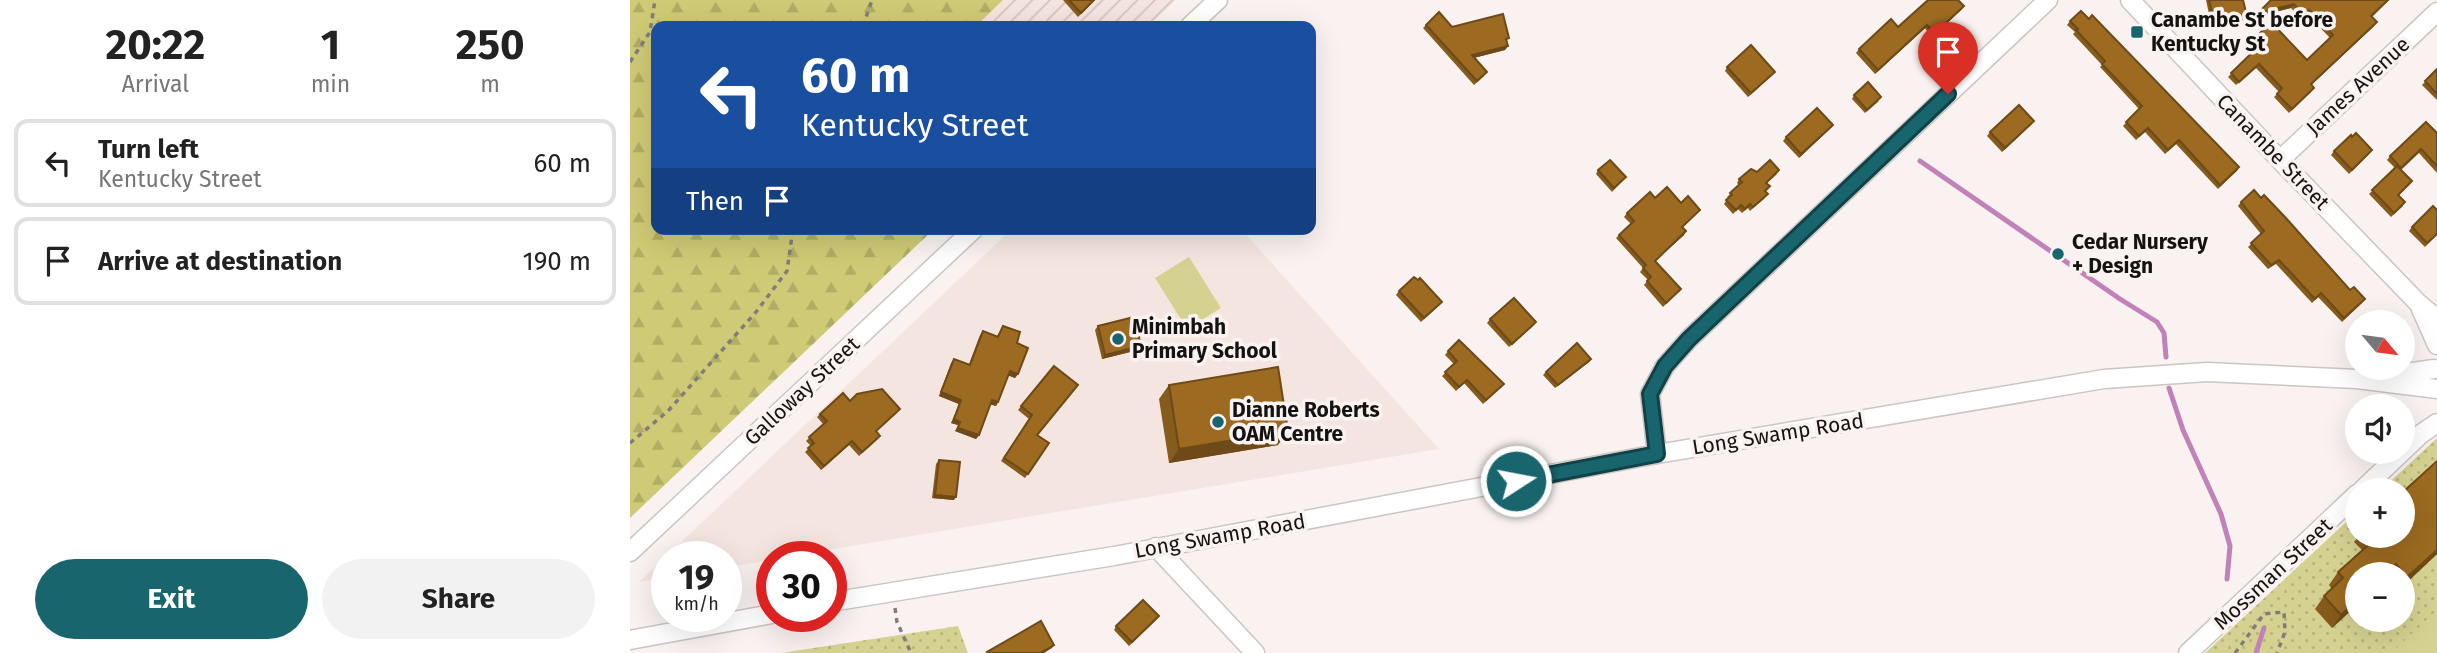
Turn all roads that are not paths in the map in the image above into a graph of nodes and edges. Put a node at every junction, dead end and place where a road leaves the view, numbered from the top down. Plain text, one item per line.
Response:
1 (1218, 0) edge
2 (2048, 0) edge
3 (2130, 0) edge
4 (2437, 12) edge
5 (1195, 21) edge
6 (2280, 160) junction
7 (968, 235) edge
8 (2418, 303) junction
9 (2437, 319) edge
10 (2437, 345) edge
11 (2436, 371) edge
12 (2415, 373) edge
13 (2345, 378) edge
14 (2365, 380) edge
15 (2437, 389) edge
16 (2437, 414) edge
17 (2437, 423) edge
18 (2421, 434) junction
19 (1657, 454) junction
20 (2375, 478) edge
21 (2345, 505) edge
22 (1156, 547) junction
23 (630, 552) edge
24 (847, 599) edge
25 (756, 617) edge
26 (630, 640) edge
27 (1255, 653) edge
28 (2188, 653) edge

1 - 5 street
2 - 19 street
3 - 6 street, Canambe Street
4 - 6 street, James Avenue
6 - 8 street, Canambe Street
7 - 23 street, Galloway Street
8 - 9 street, Canambe Street
8 - 10 street, Canambe Street
11 - 12 street, Long Swamp Road
13 - 19 street, Long Swamp Road
14 - 15 street, Long Swamp Road
16 - 18 street
17 - 18 street
18 - 20 street
19 - 22 street, Long Swamp Road
21 - 28 street, Mossman Street
22 - 24 street, Long Swamp Road
22 - 27 street
25 - 26 street

